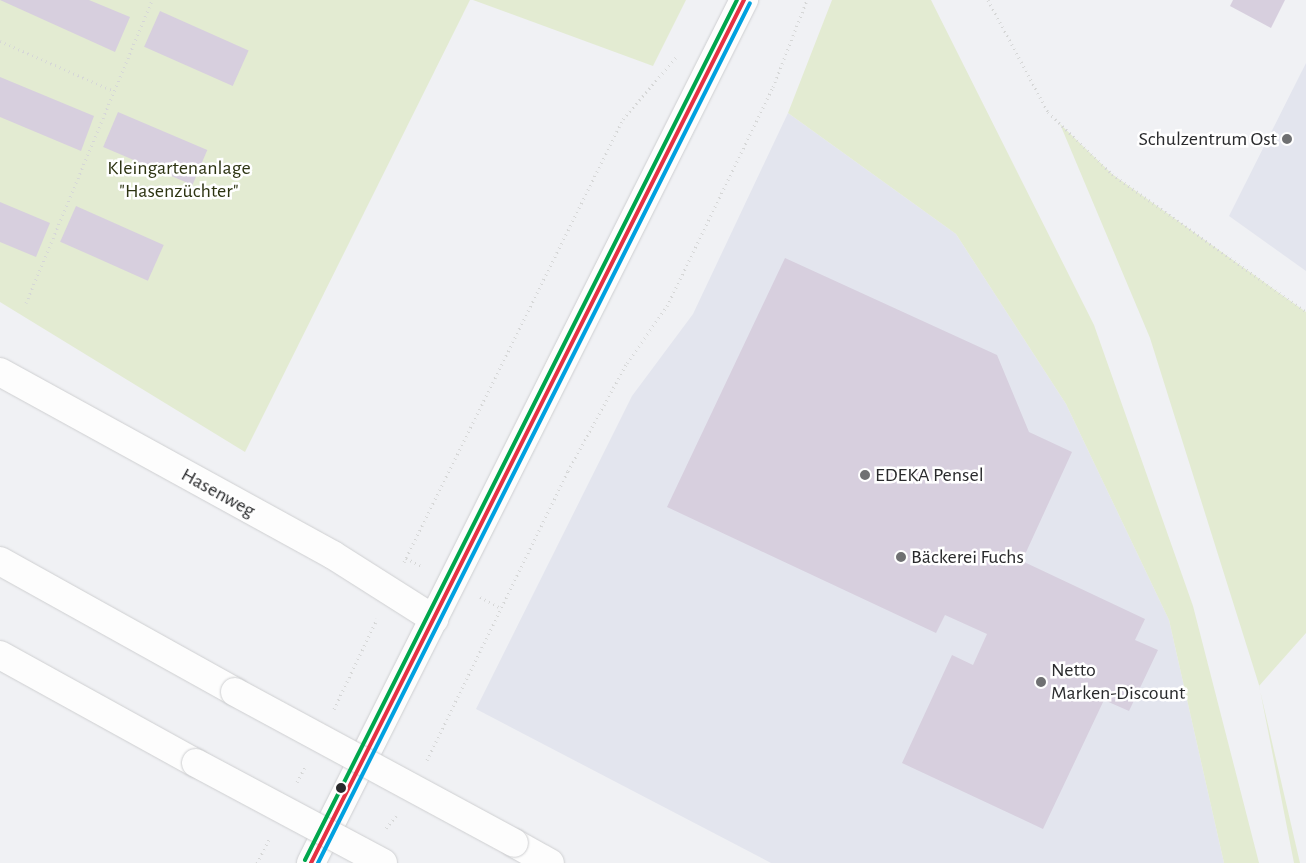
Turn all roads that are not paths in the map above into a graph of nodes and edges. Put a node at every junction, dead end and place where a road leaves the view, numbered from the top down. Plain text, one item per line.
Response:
1 (744, 0) edge
2 (0, 372) edge
3 (0, 561) edge
4 (434, 619) junction
5 (0, 655) edge
6 (311, 863) edge
7 (383, 863) edge
8 (550, 863) edge

1 - 4 main road
2 - 4 main road, Hasenweg
3 - 8 main road, bridge
4 - 6 main road
5 - 7 main road, bridge

